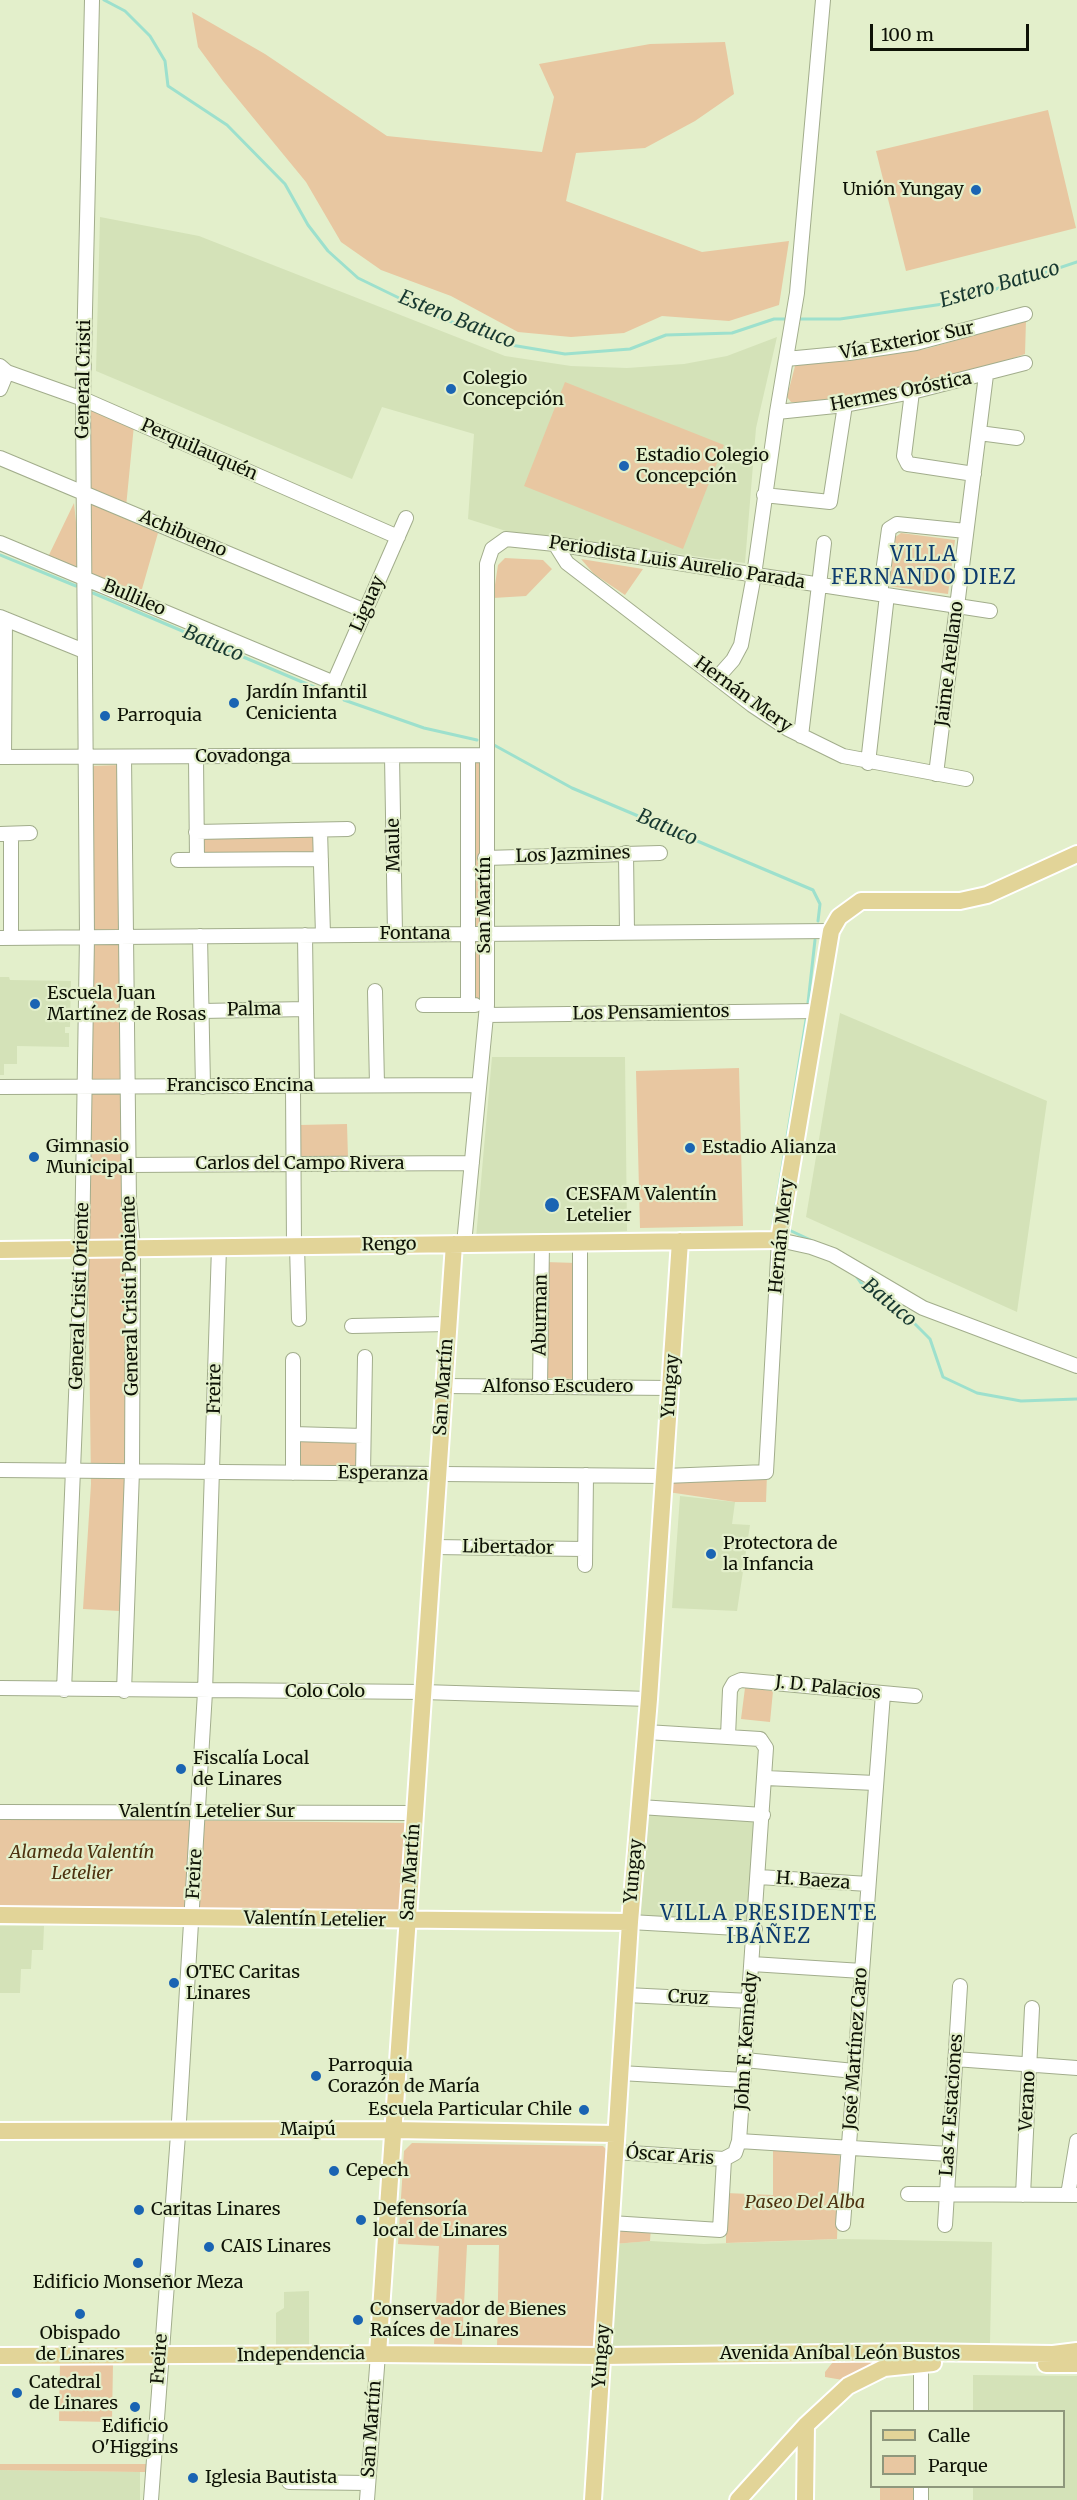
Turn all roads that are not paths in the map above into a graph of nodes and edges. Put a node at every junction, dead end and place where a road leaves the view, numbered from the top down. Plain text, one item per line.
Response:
1 (92, 0) edge
2 (823, 0) edge
3 (1026, 314) dead end
4 (786, 359) junction
5 (1024, 363) dead end
6 (3, 369) edge
7 (986, 375) junction
8 (0, 389) edge
9 (912, 392) junction
10 (83, 399) junction
11 (845, 405) junction
12 (777, 412) junction
13 (979, 433) junction
14 (1017, 438) dead end
15 (0, 458) edge
16 (974, 474) junction
17 (82, 491) junction
18 (764, 495) junction
19 (406, 518) dead end
20 (966, 531) junction
21 (398, 537) junction
22 (0, 543) edge
23 (824, 543) dead end
24 (555, 544) junction
25 (487, 564) joint
26 (754, 575) junction
27 (84, 577) junction
28 (819, 585) junction
29 (883, 595) junction
30 (957, 606) junction
31 (365, 611) junction
32 (990, 611) dead end
33 (2, 618) edge
34 (84, 651) junction
35 (717, 678) junction
36 (2, 680) edge
37 (332, 686) joint
38 (801, 736) junction
39 (485, 755) junction
40 (392, 756) junction
41 (468, 756) junction
42 (84, 757) junction
43 (124, 757) junction
44 (196, 757) junction
45 (2, 758) edge
46 (868, 763) junction
47 (936, 774) junction
48 (966, 779) dead end
49 (348, 829) dead end
50 (320, 830) junction
51 (196, 832) junction
52 (6, 834) edge
53 (30, 834) dead end
54 (626, 853) junction
55 (660, 853) dead end
56 (1077, 854) edge
57 (485, 858) junction
58 (321, 859) junction
59 (178, 860) dead end
60 (197, 860) junction
61 (6, 862) edge
62 (831, 931) junction
63 (627, 932) junction
64 (395, 934) junction
65 (469, 934) junction
66 (485, 934) junction
67 (305, 935) junction
68 (323, 935) junction
69 (200, 936) junction
70 (87, 937) junction
71 (126, 937) junction
72 (6, 938) edge
73 (375, 991) dead end
74 (423, 1005) dead end
75 (468, 1005) junction
76 (306, 1009) junction
77 (486, 1010) junction
78 (202, 1011) junction
79 (817, 1011) junction
80 (377, 1085) junction
81 (479, 1085) junction
82 (203, 1086) junction
83 (300, 1086) junction
84 (0, 1087) edge
85 (129, 1087) junction
86 (84, 1088) junction
87 (472, 1163) junction
88 (294, 1164) junction
89 (129, 1165) junction
90 (778, 1240) junction
91 (680, 1241) junction
92 (542, 1243) junction
93 (580, 1243) junction
94 (459, 1244) junction
95 (296, 1246) junction
96 (219, 1247) junction
97 (133, 1248) junction
98 (82, 1249) junction
99 (0, 1250) edge
100 (0, 1259) edge
101 (299, 1319) dead end
102 (448, 1324) junction
103 (352, 1326) dead end
104 (365, 1357) dead end
105 (293, 1360) dead end
106 (1077, 1366) edge
107 (444, 1386) junction
108 (540, 1386) junction
109 (580, 1386) junction
110 (671, 1388) junction
111 (293, 1434) junction
112 (363, 1436) junction
113 (0, 1470) edge
114 (75, 1471) junction
115 (132, 1471) junction
116 (213, 1472) junction
117 (293, 1473) junction
118 (363, 1473) junction
119 (766, 1473) joint
120 (438, 1474) junction
121 (586, 1475) junction
122 (665, 1476) junction
123 (433, 1546) junction
124 (584, 1549) junction
125 (585, 1564) dead end
126 (0, 1688) edge
127 (64, 1690) junction
128 (124, 1691) junction
129 (205, 1692) junction
130 (423, 1692) junction
131 (883, 1694) junction
132 (915, 1696) dead end
133 (649, 1699) junction
134 (646, 1732) junction
135 (728, 1736) junction
136 (766, 1778) junction
137 (875, 1783) junction
138 (640, 1807) junction
139 (0, 1812) edge
140 (197, 1812) junction
141 (415, 1813) junction
142 (763, 1815) junction
143 (759, 1877) junction
144 (868, 1884) junction
145 (0, 1915) edge
146 (193, 1918) junction
147 (408, 1921) junction
148 (630, 1923) junction
149 (755, 1929) junction
150 (752, 1964) junction
151 (862, 1971) junction
152 (960, 1986) dead end
153 (626, 1995) junction
154 (750, 2001) junction
155 (1032, 2007) dead end
156 (955, 2059) junction
157 (745, 2060) junction
158 (1030, 2064) junction
159 (1077, 2068) edge
160 (854, 2071) junction
161 (620, 2073) junction
162 (744, 2080) junction
163 (394, 2130) junction
164 (0, 2131) edge
165 (178, 2131) junction
166 (616, 2134) junction
167 (740, 2141) junction
168 (1077, 2141) edge
169 (849, 2148) junction
170 (615, 2152) junction
171 (949, 2154) junction
172 (724, 2159) junction
173 (908, 2194) dead end
174 (947, 2194) junction
175 (1023, 2194) junction
176 (1072, 2195) edge
177 (611, 2223) junction
178 (843, 2224) dead end
179 (945, 2225) dead end
180 (1077, 2351) edge
181 (378, 2354) junction
182 (0, 2356) edge
183 (159, 2356) junction
184 (602, 2356) junction
185 (638, 2356) junction
186 (921, 2363) junction
187 (1077, 2364) edge
188 (600, 2386) junction
189 (921, 2410) edge
190 (806, 2425) junction
191 (289, 2482) dead end
192 (368, 2483) junction
193 (151, 2500) edge
194 (367, 2500) edge
195 (593, 2500) edge
196 (738, 2500) edge
197 (805, 2500) edge

1 - 10 street, General Cristi
2 - 4 street
3 - 4 street, Vía Exterior Sur
4 - 12 street
5 - 7 street, Hermes Oróstica
6 - 8 street
6 - 10 street, Perquilauquén
7 - 9 street, Hermes Oróstica
7 - 13 street, Jaime Arellano
9 - 11 street, Hermes Oróstica
9 - 16 street
10 - 17 street, General Cristi
10 - 21 street, Perquilauquén
11 - 12 street, Hermes Oróstica
11 - 18 street
12 - 18 street
13 - 14 street
13 - 16 street, Jaime Arellano
15 - 17 street, Achibueno
16 - 20 street, Jaime Arellano
17 - 27 street, General Cristi
17 - 31 street, Achibueno
18 - 26 street
19 - 21 street, Liguay
20 - 29 street
20 - 30 street, Jaime Arellano
21 - 31 street, Liguay
22 - 27 street, Bullileo
23 - 28 street
24 - 25 street, Periodista Luis Aurelio Parada
24 - 26 street, Periodista Luis Aurelio Parada
24 - 35 street, Hernán Mery
25 - 39 street, San Martín
26 - 28 street, Periodista Luis Aurelio Parada
26 - 35 street
27 - 34 street, General Cristi
27 - 37 street, Bullileo
28 - 29 street, Periodista Luis Aurelio Parada
28 - 38 street
29 - 30 street, Periodista Luis Aurelio Parada
29 - 46 street
30 - 32 street, Periodista Luis Aurelio Parada
30 - 47 street, Jaime Arellano
31 - 37 street, Liguay
33 - 34 street
33 - 36 street
34 - 42 street, General Cristi
35 - 38 street, Hernán Mery
36 - 45 street
38 - 46 street, Hernán Mery
39 - 41 street, Covadonga
39 - 57 street, San Martín
40 - 41 street, Covadonga
40 - 44 street, Covadonga
40 - 64 street, Maule
41 - 65 street, San Martín
42 - 43 street, Covadonga
42 - 45 street, Covadonga
42 - 70 street, General Cristi Oriente
43 - 44 street, Covadonga
43 - 71 street, General Cristi Poniente
44 - 51 street
46 - 47 street, Hernán Mery
47 - 48 street, Hernán Mery
49 - 50 street
50 - 51 street
50 - 58 street
51 - 60 street
52 - 53 street
52 - 61 street
54 - 55 street, Los Jazmines
54 - 57 street, Los Jazmines
54 - 63 street
56 - 62 main road
57 - 66 street, San Martín
58 - 60 street
58 - 68 street
59 - 60 street
61 - 72 street
62 - 63 street, Fontana
62 - 79 main road, Hernán Mery
63 - 66 street, Fontana
64 - 65 street, Fontana
64 - 68 street, Fontana
65 - 66 street, Fontana
65 - 75 street, San Martín
66 - 77 street, San Martín
67 - 68 street, Fontana
67 - 69 street, Fontana
67 - 76 street
69 - 71 street, Fontana
69 - 78 street
70 - 71 street, Fontana
70 - 72 street, Fontana
70 - 86 street, General Cristi Oriente
71 - 85 street, General Cristi Poniente
73 - 80 street
74 - 75 street, Los Pensamientos
75 - 77 street, Los Pensamientos
76 - 78 street, Palma
76 - 83 street
77 - 79 street, Los Pensamientos
77 - 81 street, San Martín
78 - 82 street
79 - 90 main road, Hernán Mery
80 - 81 street, Francisco Encina
80 - 83 street, Francisco Encina
81 - 87 street, San Martín
82 - 83 street, Francisco Encina
82 - 85 street, Francisco Encina
83 - 88 street
84 - 86 street, Francisco Encina
85 - 86 street, Francisco Encina
85 - 89 street, General Cristi Poniente
86 - 98 street, General Cristi Oriente
87 - 88 street, Carlos del Campo Rivera
87 - 94 street, San Martín
88 - 89 street, Carlos del Campo Rivera
88 - 95 street
89 - 97 street, General Cristi Poniente
90 - 91 main road, Rengo
90 - 106 street
90 - 119 street, Hernán Mery
91 - 93 main road, Rengo
91 - 110 main road, Yungay
92 - 93 main road, Rengo
92 - 94 main road, Rengo
92 - 108 street, Aburman
93 - 109 street
94 - 95 main road, Rengo
94 - 102 main road, San Martín
95 - 96 main road, Rengo
95 - 101 street
96 - 97 main road, Rengo
96 - 116 street, Freire
97 - 98 main road, Rengo
97 - 115 street, General Cristi Poniente
98 - 99 main road, Rengo
98 - 114 street, General Cristi Oriente
99 - 100 street
102 - 103 street
102 - 107 main road, San Martín
104 - 112 street
105 - 111 street
107 - 108 street, Alfonso Escudero
107 - 120 main road, San Martín
108 - 109 street, Alfonso Escudero
109 - 110 street, Alfonso Escudero
110 - 122 main road, Yungay
111 - 112 street
111 - 117 street
112 - 118 street
113 - 114 street, Esperanza
114 - 115 street, Esperanza
114 - 127 street, General Cristi Oriente
115 - 116 street, Esperanza
115 - 128 street, General Cristi Poniente
116 - 117 street, Esperanza
116 - 129 street, Freire
117 - 118 street, Esperanza
118 - 120 street, Esperanza
119 - 122 street, Esperanza
120 - 121 street, Esperanza
120 - 123 main road, San Martín
121 - 122 street, Esperanza
121 - 124 street
122 - 133 main road, Yungay
123 - 124 street, Libertador
123 - 130 main road, San Martín
124 - 125 street
126 - 127 street, Colo Colo
127 - 128 street, Colo Colo
128 - 129 street, Colo Colo
129 - 130 street, Colo Colo
129 - 140 street, Freire
130 - 133 street, Colo Colo
130 - 141 main road, San Martín
131 - 132 street, J. D. Palacios
131 - 135 street, J. D. Palacios
131 - 137 street, José Martínez Caro
133 - 134 main road, Yungay
134 - 135 street
134 - 138 main road, Yungay
135 - 136 street, John F. Kennedy
136 - 137 street
136 - 142 street, John F. Kennedy
137 - 144 street, José Martínez Caro
138 - 142 street
138 - 148 main road, Yungay
139 - 140 street, Valentín Letelier Sur
140 - 141 street, Valentín Letelier Sur
140 - 146 street, Freire
141 - 147 main road, San Martín
142 - 143 street, John F. Kennedy
143 - 144 street, H. Baeza
143 - 149 street, John F. Kennedy
144 - 151 street, José Martínez Caro
145 - 146 main road, Valentín Letelier
146 - 147 main road, Valentín Letelier
146 - 165 street, Freire
147 - 148 main road, Valentín Letelier
147 - 163 main road, San Martín
148 - 149 street
148 - 153 main road, Yungay
149 - 150 street, John F. Kennedy
150 - 151 street
150 - 154 street, John F. Kennedy
151 - 160 street, José Martínez Caro
152 - 156 street, Las 4 Estaciones
153 - 154 street, Cruz
153 - 161 main road, Yungay
154 - 157 street, John F. Kennedy
155 - 158 street, Verano
156 - 158 street
156 - 171 street, Las 4 Estaciones
157 - 160 street
157 - 162 street, John F. Kennedy
158 - 159 street
158 - 175 street, Verano
160 - 169 street, José Martínez Caro
161 - 162 street
161 - 166 main road, Yungay
162 - 167 street, John F. Kennedy
163 - 165 main road, Maipú
163 - 166 main road, Maipú
163 - 181 main road, San Martín
164 - 165 main road, Maipú
165 - 183 street, Freire
166 - 170 main road, Yungay
167 - 169 street, Óscar Aris
167 - 172 street
168 - 176 street
169 - 171 street, Óscar Aris
169 - 178 street, José Martínez Caro
170 - 172 street, Óscar Aris
170 - 177 main road, Yungay
171 - 174 street, Las 4 Estaciones
172 - 177 street
173 - 174 street
174 - 175 street
174 - 179 street, Las 4 Estaciones
175 - 176 street
177 - 184 main road, Yungay
180 - 185 main road, Avenida Aníbal León Bustos
181 - 183 main road, Independencia
181 - 184 main road, Independencia
181 - 192 street, San Martín
182 - 183 main road, Independencia
183 - 193 street, Freire
184 - 185 main road, Avenida Aníbal León Bustos
184 - 188 main road, Yungay
185 - 188 main road
186 - 187 main road, Avenida Aníbal León Bustos
186 - 189 street
186 - 190 main road, Avenida Aníbal León Bustos
188 - 195 main road, Yungay
190 - 196 main road, Avenida Aníbal León Bustos
190 - 197 main road
191 - 192 street
192 - 194 street, San Martín

